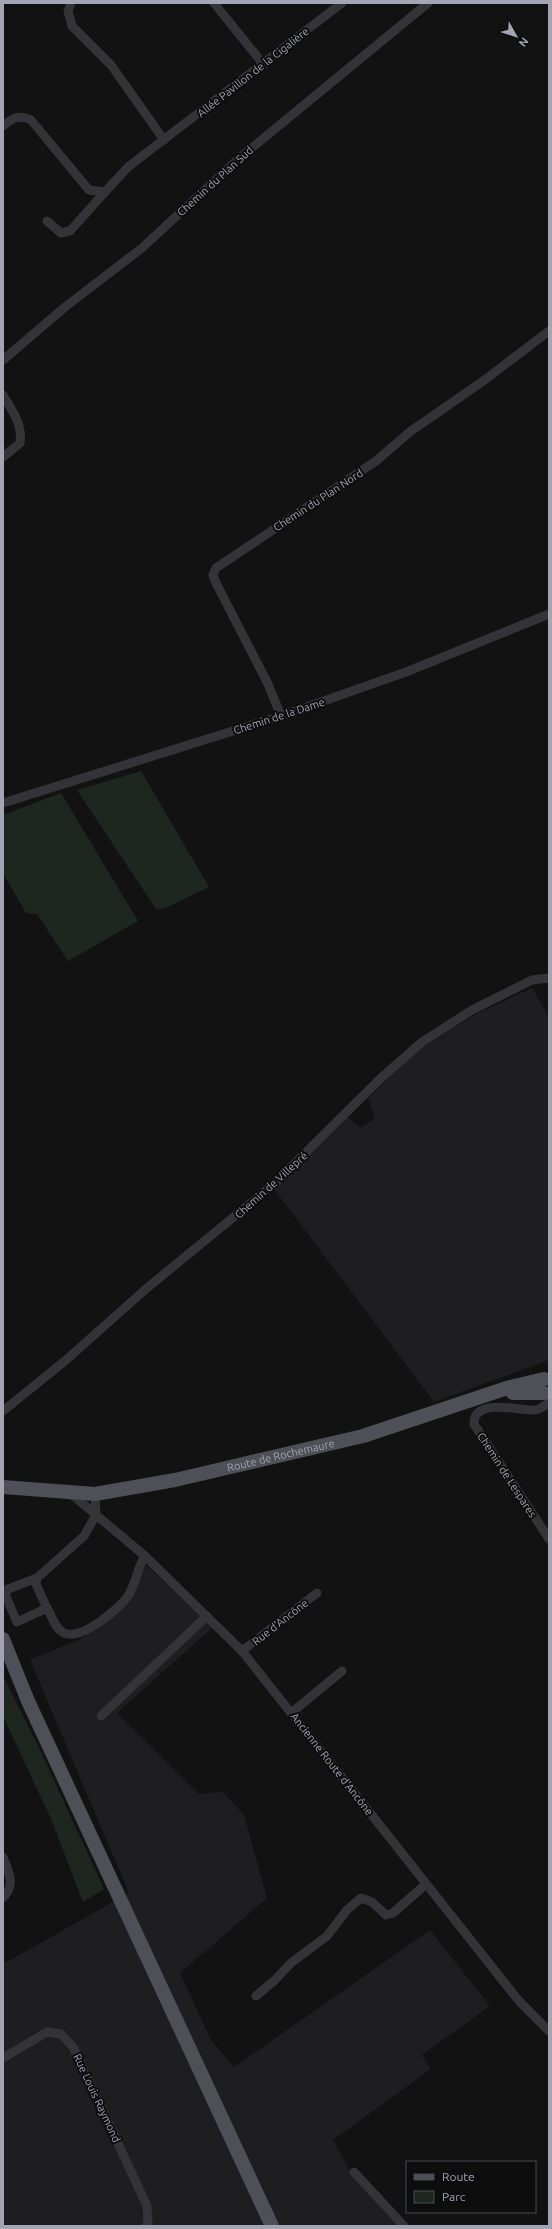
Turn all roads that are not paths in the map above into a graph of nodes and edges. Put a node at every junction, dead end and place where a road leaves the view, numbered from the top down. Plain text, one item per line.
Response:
1 (71, 3) edge
2 (214, 3) edge
3 (342, 3) edge
4 (428, 3) edge
5 (264, 65) junction
6 (3, 126) edge
7 (164, 140) junction
8 (105, 192) junction
9 (47, 221) dead end
10 (549, 331) edge
11 (3, 360) edge
12 (3, 395) edge
13 (3, 457) edge
14 (549, 614) edge
15 (281, 716) junction
16 (3, 803) edge
17 (549, 978) edge
18 (547, 1389) edge
19 (3, 1411) edge
20 (3, 1487) edge
21 (3, 1493) edge
22 (70, 1493) junction
23 (94, 1494) junction
24 (96, 1515) junction
25 (549, 1539) edge
26 (145, 1556) junction
27 (37, 1578) junction
28 (317, 1593) dead end
29 (47, 1608) junction
30 (208, 1616) junction
31 (3, 1639) edge
32 (242, 1651) junction
33 (3, 1655) edge
34 (342, 1671) dead end
35 (28, 1701) junction
36 (291, 1713) junction
37 (101, 1716) dead end
38 (3, 1857) edge
39 (425, 1885) junction
40 (3, 1898) edge
41 (256, 1996) dead end
42 (549, 2031) edge
43 (3, 2058) edge
44 (354, 2172) dead end
45 (146, 2226) edge
46 (272, 2226) edge
47 (404, 2226) edge

1 - 7 street
2 - 5 street
3 - 5 street, Allée Pavillon de la Cigalière
4 - 11 street, Chemin du Plan Sud
5 - 7 street, Allée Pavillon de la Cigalière
6 - 8 street
7 - 8 street, Allée Pavillon de la Cigalière
8 - 9 street, Allée Pavillon de la Cigalière
10 - 15 street, Chemin du Plan Nord
12 - 13 street
14 - 15 street, Chemin de la Dame
15 - 16 street, Chemin de la Dame
17 - 19 street, Chemin de Villepré
18 - 23 main road, Route de Rochemaure
18 - 25 street, Chemin de Lespares
20 - 22 main road, Route de Rochemaure
21 - 22 main road, Route de Rochemaure
22 - 23 main road, Route de Rochemaure
22 - 24 street
23 - 24 street
24 - 26 street, Ancienne Route d'Ancône
24 - 27 street
26 - 29 street
26 - 30 street, Ancienne Route d'Ancône
27 - 29 street
27 - 29 street
28 - 32 street, Rue d'Ancône
30 - 32 street, Ancienne Route d'Ancône
30 - 37 street
31 - 35 main road
32 - 36 street, Ancienne Route d'Ancône
33 - 35 main road
34 - 36 street
35 - 46 main road
36 - 39 street, Ancienne Route d'Ancône
38 - 40 street
39 - 41 street
39 - 42 street, Ancienne Route d'Ancône
43 - 45 street, Rue Louis Raymond
44 - 47 street

